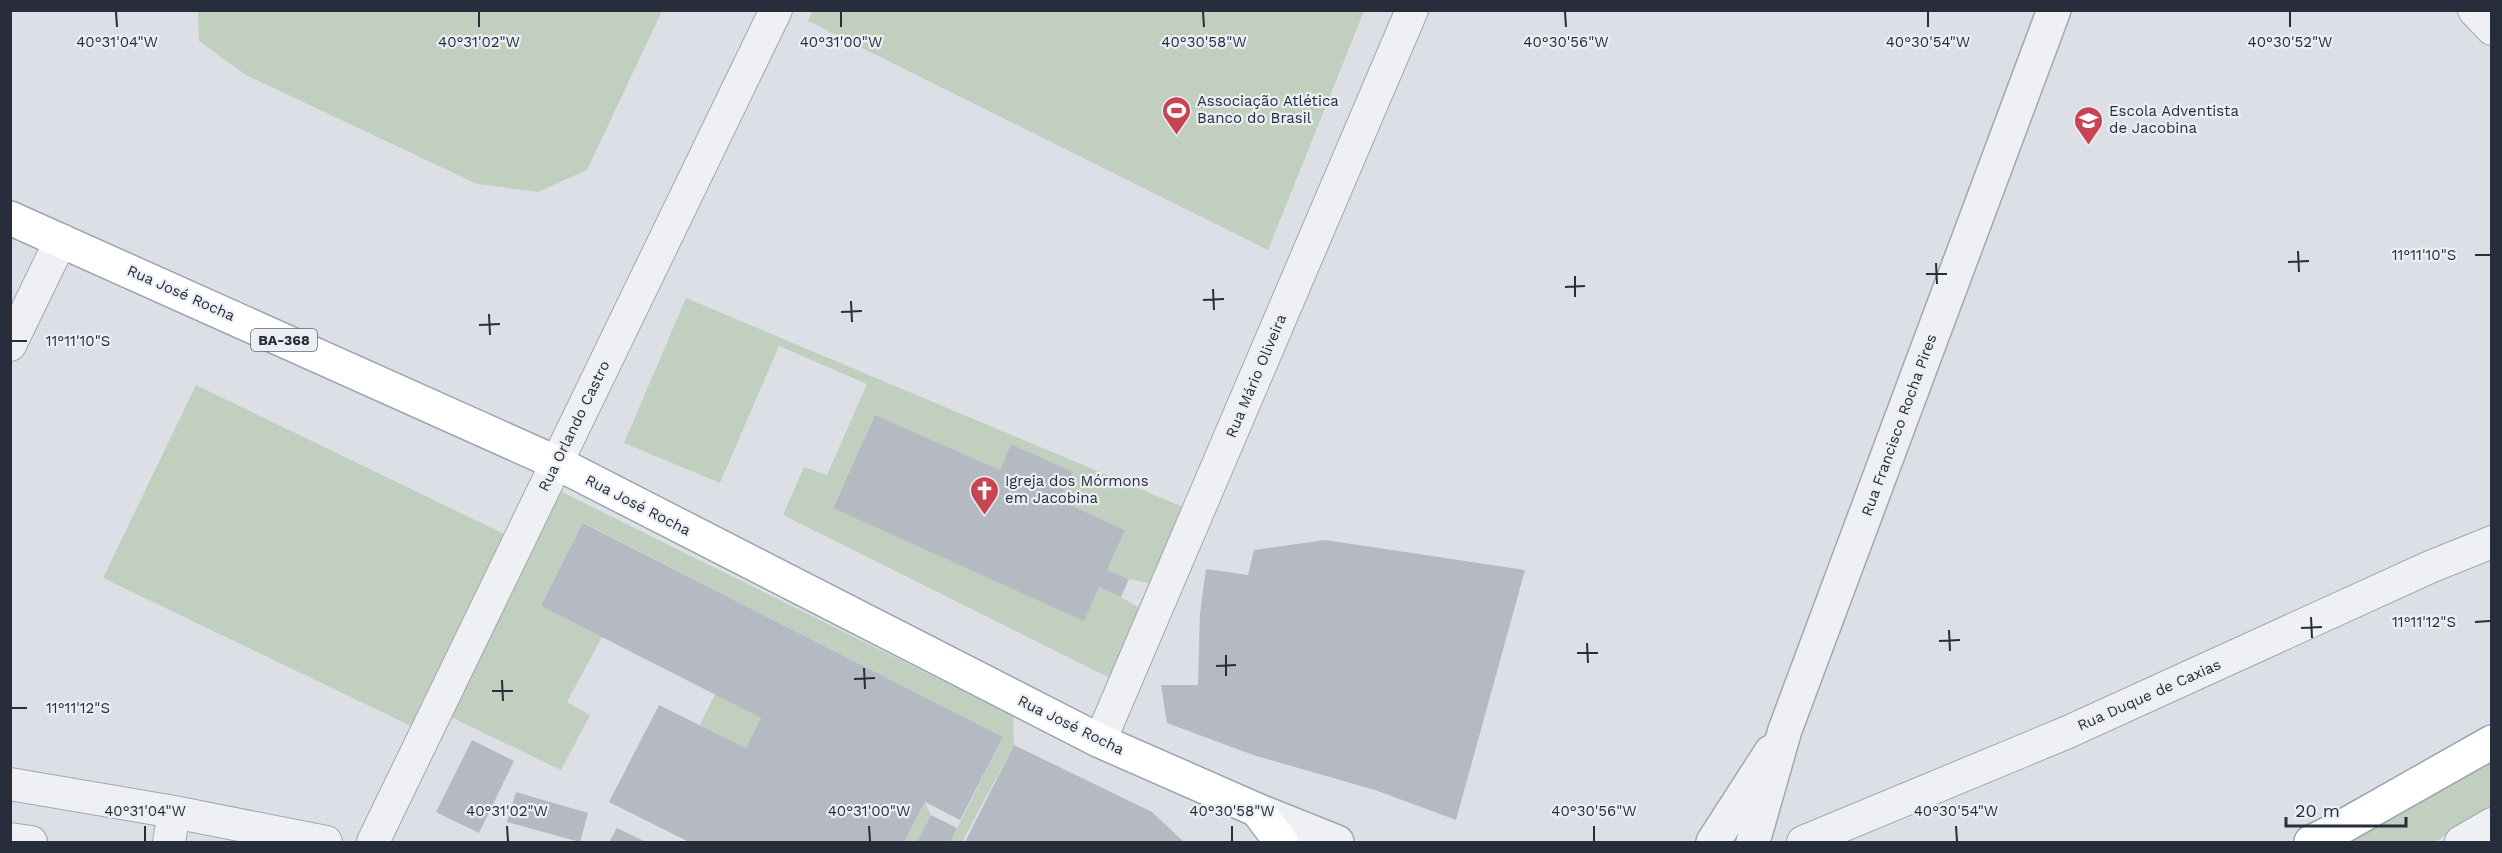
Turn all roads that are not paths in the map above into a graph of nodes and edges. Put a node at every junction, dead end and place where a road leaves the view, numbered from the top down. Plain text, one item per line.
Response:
1 (776, 10) edge
2 (1412, 10) edge
3 (2054, 10) edge
4 (2474, 10) edge
5 (2492, 29) edge
6 (10, 218) edge
7 (61, 240) junction
8 (10, 345) edge
9 (556, 463) junction
10 (2492, 542) edge
11 (1785, 730) junction
12 (1100, 741) junction
13 (2492, 742) edge
14 (10, 784) edge
15 (1257, 810) junction
16 (174, 812) junction
17 (2492, 824) edge
18 (10, 839) edge
19 (31, 843) edge
20 (168, 843) edge
21 (326, 843) edge
22 (373, 843) edge
23 (1281, 843) edge
24 (1337, 843) edge
25 (1713, 843) edge
26 (1753, 843) edge
27 (1803, 843) edge
28 (2311, 843) edge
29 (2461, 843) edge

1 - 9 street, Rua Orlando Castro
2 - 12 street, Rua Mário Oliveira
3 - 11 street, Rua Francisco Rocha Pires
4 - 5 street
6 - 7 main road, Rua José Rocha / BA-368
7 - 8 street
7 - 9 main road, Rua José Rocha / BA-368
9 - 12 main road, Rua José Rocha
9 - 22 street, Rua Orlando Castro
10 - 27 street, Rua Duque de Caxias
11 - 25 street
11 - 26 street, Rua Francisco Rocha Pires
12 - 15 main road, Rua José Rocha
13 - 28 main road
14 - 16 street
15 - 23 main road
15 - 24 street
16 - 20 street
16 - 21 street
17 - 29 street
18 - 19 street

